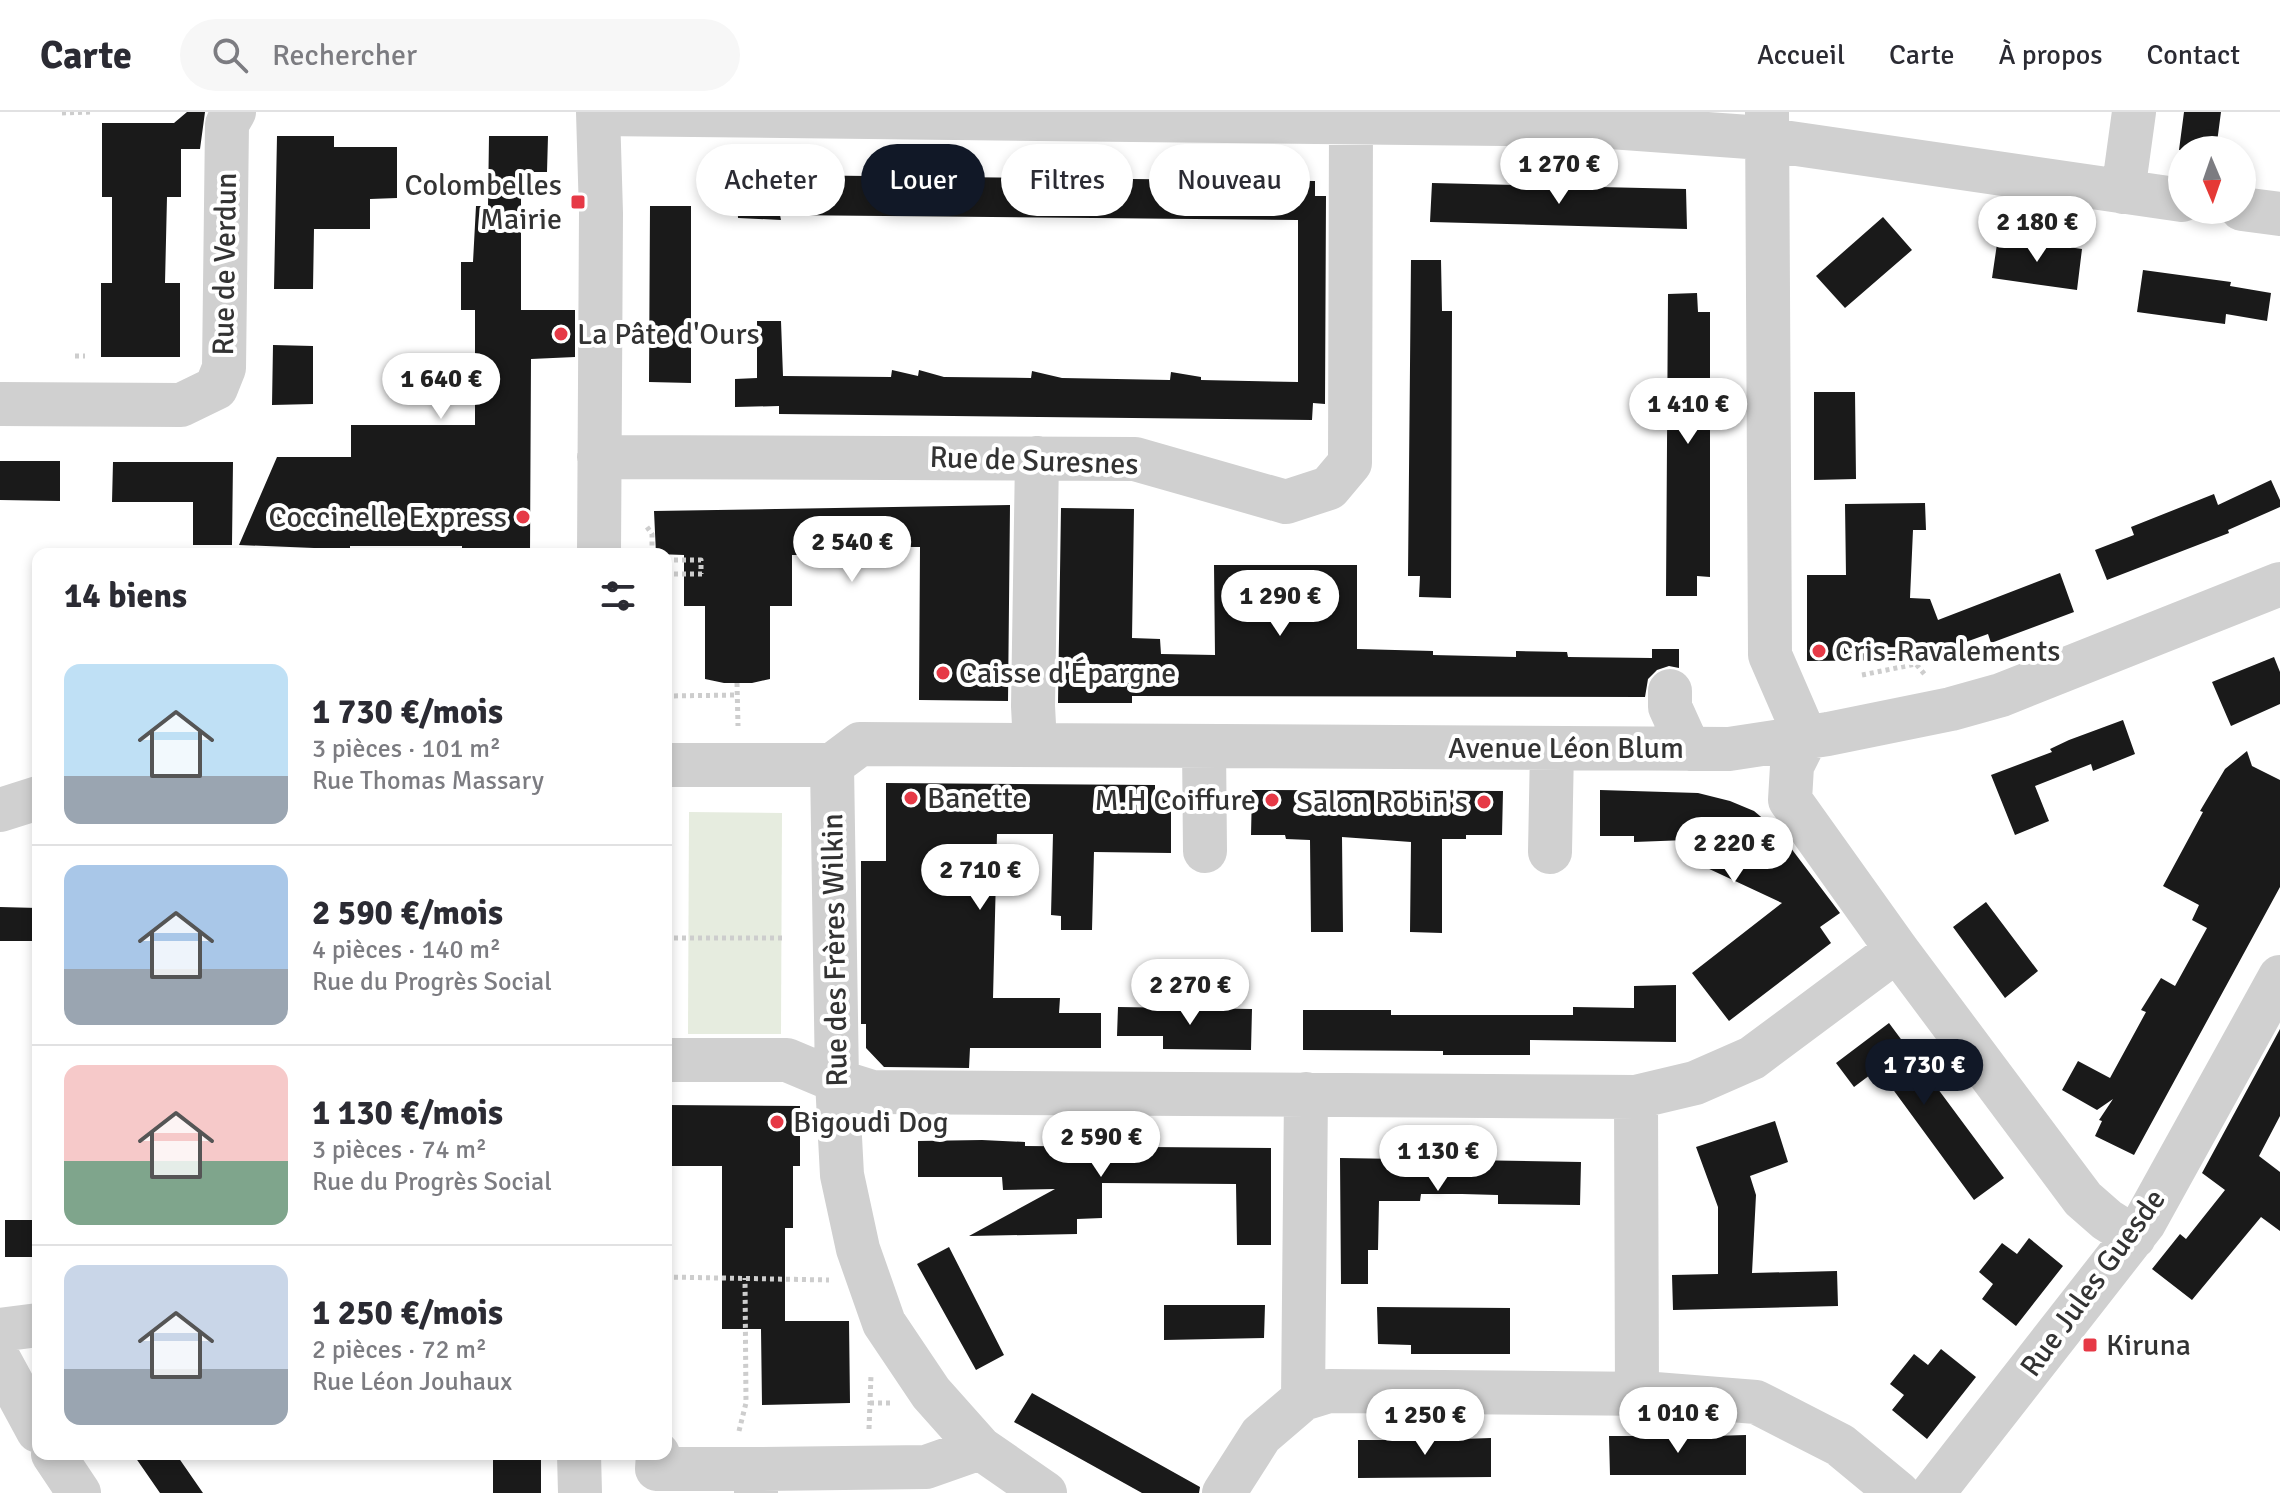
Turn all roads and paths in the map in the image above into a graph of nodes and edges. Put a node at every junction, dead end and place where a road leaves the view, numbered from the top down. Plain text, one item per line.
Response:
1 (91, 112) edge
2 (234, 112) edge
3 (2134, 112) edge
4 (62, 113) edge
5 (599, 113) edge
6 (952, 115) edge
7 (1445, 118) edge
8 (1351, 123) junction
9 (1767, 126) edge
10 (2123, 192) junction
11 (2168, 198) edge
12 (2256, 211) edge
13 (2280, 214) edge
14 (75, 356) dead end
15 (85, 356) dead end
16 (0, 404) edge
17 (599, 457) junction
18 (1037, 458) junction
19 (647, 527) dead end
20 (599, 548) edge
21 (652, 548) edge
22 (672, 560) edge
23 (672, 574) edge
24 (2280, 584) edge
25 (1862, 675) dead end
26 (1927, 677) dead end
27 (737, 683) dead end
28 (1670, 691) dead end
29 (738, 695) junction
30 (672, 696) edge
31 (739, 731) dead end
32 (1806, 738) junction
33 (1035, 744) junction
34 (1204, 746) junction
35 (1552, 748) junction
36 (1689, 749) junction
37 (672, 765) edge
38 (832, 765) junction
39 (32, 800) edge
40 (0, 810) edge
41 (1205, 851) dead end
42 (1550, 852) dead end
43 (672, 938) edge
44 (786, 938) dead end
45 (1897, 950) junction
46 (2280, 977) edge
47 (672, 1060) edge
48 (837, 1081) junction
49 (1306, 1094) junction
50 (1636, 1097) junction
51 (2134, 1237) junction
52 (672, 1277) edge
53 (745, 1278) junction
54 (831, 1280) dead end
55 (32, 1326) edge
56 (0, 1330) edge
57 (0, 1361) edge
58 (1637, 1394) junction
59 (870, 1396) dead end
60 (1303, 1399) junction
61 (32, 1420) edge
62 (869, 1431) dead end
63 (980, 1448) junction
64 (57, 1460) edge
65 (579, 1460) edge
66 (658, 1460) edge
67 (749, 1467) edge
68 (79, 1493) edge
69 (580, 1493) edge
70 (1045, 1493) edge
71 (1224, 1493) edge
72 (1898, 1493) edge
73 (1933, 1493) edge

1 - 4 path
2 - 16 street, Rue de Verdun
3 - 10 street
5 - 6 street
5 - 17 street
6 - 8 street
7 - 8 street
7 - 9 street
8 - 18 street, Rue de Suresnes
9 - 10 street
9 - 32 street
10 - 11 street
12 - 13 street
14 - 15 path
17 - 18 street, Rue de Suresnes
17 - 20 street
18 - 33 street
19 - 21 path
22 - 23 path
24 - 32 street, Avenue Léon Blum
25 - 26 path
27 - 29 path
28 - 36 street
29 - 30 path
29 - 31 path
32 - 36 street, Avenue Léon Blum
32 - 45 street
33 - 34 street, Avenue Léon Blum
33 - 38 street, Avenue Léon Blum
34 - 35 street, Avenue Léon Blum
34 - 41 street
35 - 36 street, Avenue Léon Blum
35 - 42 street
37 - 38 street
38 - 48 street, Rue des Frères Wilkin
39 - 40 street
43 - 44 path
45 - 50 street
45 - 51 street
46 - 51 street, Rue Jules Guesde
47 - 48 street
48 - 49 street
48 - 63 street, Rue des Frères Wilkin
49 - 50 street
49 - 60 street
50 - 58 street
51 - 73 street, Rue Jules Guesde
52 - 53 path
53 - 54 path
53 - 67 path
55 - 56 street
57 - 61 street
58 - 60 street
58 - 72 street
59 - 62 path
60 - 71 street
63 - 67 street
63 - 70 street, Rue des Frères Wilkin
64 - 68 street
65 - 69 street
66 - 67 street

